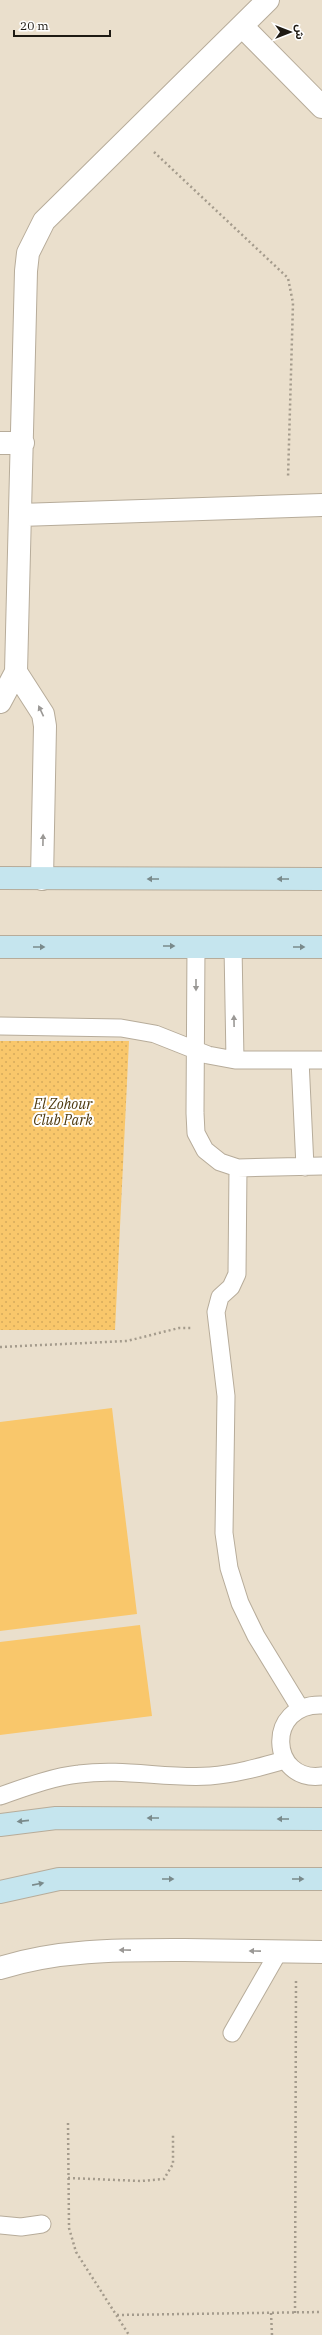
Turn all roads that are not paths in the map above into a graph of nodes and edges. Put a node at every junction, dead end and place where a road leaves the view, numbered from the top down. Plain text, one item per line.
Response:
1 (268, 0) edge
2 (242, 26) junction
3 (322, 107) edge
4 (0, 443) edge
5 (22, 443) junction
6 (322, 506) edge
7 (20, 515) junction
8 (16, 672) junction
9 (0, 702) edge
10 (0, 878) edge
11 (42, 879) junction
12 (322, 879) edge
13 (196, 946) junction
14 (233, 946) junction
15 (0, 947) edge
16 (322, 947) edge
17 (0, 1026) edge
18 (195, 1051) junction
19 (235, 1060) junction
20 (300, 1060) junction
21 (322, 1060) edge
22 (322, 1166) edge
23 (305, 1167) junction
24 (238, 1168) junction
25 (322, 1705) edge
26 (300, 1708) junction
27 (285, 1760) junction
28 (322, 1776) edge
29 (0, 1796) edge
30 (322, 1819) edge
31 (0, 1825) edge
32 (322, 1878) edge
33 (0, 1892) edge
34 (288, 1951) junction
35 (322, 1952) edge
36 (0, 1968) edge
37 (232, 2033) dead end
38 (42, 2224) dead end
39 (0, 2225) edge

1 - 2 street
2 - 3 street
2 - 5 street
4 - 5 street
5 - 7 street
6 - 7 street
7 - 8 street
8 - 9 street
11 -> 8 street
10 - 11 street
12 -> 11 street
13 - 14 street
15 -> 13 street
13 -> 18 lane
14 -> 16 street
19 -> 14 lane
17 - 18 lane
18 - 19 lane
18 - 24 lane
19 - 20 lane
20 - 21 lane
20 - 23 lane
22 - 23 lane
23 - 24 lane
24 - 26 lane
25 - 26 lane
26 - 27 lane
27 - 28 lane
27 - 29 lane
30 -> 31 street
33 -> 32 street
34 - 35 street
34 -> 36 street
34 - 37 lane
38 - 39 lane

